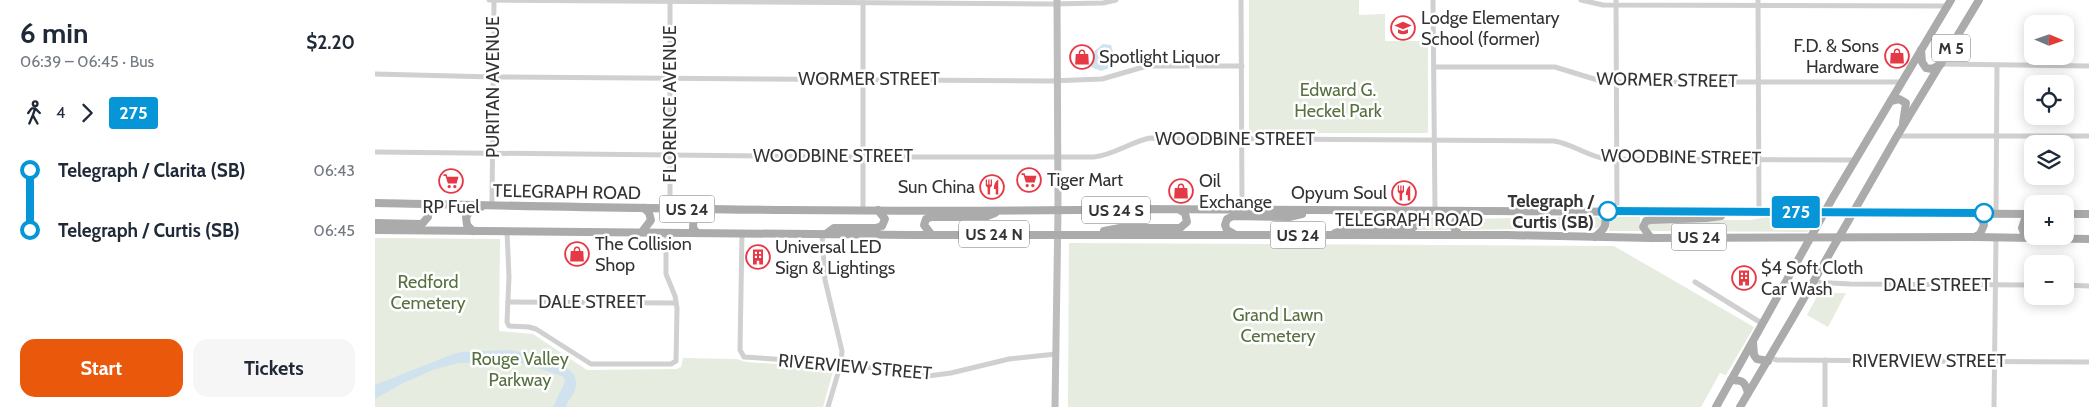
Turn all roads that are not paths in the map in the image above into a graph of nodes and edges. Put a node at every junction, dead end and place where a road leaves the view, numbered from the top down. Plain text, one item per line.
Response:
1 (489, 0) edge
2 (494, 0) edge
3 (670, 0) edge
4 (1116, 0) edge
5 (1241, 0) edge
6 (1433, 0) edge
7 (1581, 0) edge
8 (1979, 0) edge
9 (863, 1) edge
10 (1057, 2) edge
11 (1616, 2) edge
12 (1758, 3) edge
13 (1899, 3) edge
14 (1949, 3) edge
15 (1921, 50) junction
16 (1941, 64) junction
17 (1997, 65) junction
18 (1241, 66) junction
19 (2089, 66) edge
20 (1434, 67) junction
21 (375, 74) edge
22 (493, 77) junction
23 (863, 78) junction
24 (670, 79) junction
25 (1057, 81) junction
26 (1617, 82) junction
27 (1758, 82) junction
28 (1902, 82) junction
29 (1891, 101) junction
30 (1903, 125) junction
31 (1897, 136) junction
32 (1996, 136) junction
33 (2089, 136) edge
34 (1242, 139) junction
35 (1434, 140) junction
36 (375, 152) edge
37 (494, 153) junction
38 (670, 155) junction
39 (1058, 156) junction
40 (863, 157) junction
41 (1618, 159) junction
42 (1759, 159) junction
43 (1855, 160) junction
44 (375, 203) edge
45 (423, 204) junction
46 (490, 205) junction
47 (643, 208) junction
48 (670, 208) junction
49 (700, 209) junction
50 (863, 210) junction
51 (878, 210) junction
52 (1058, 210) junction
53 (1177, 210) junction
54 (1242, 210) junction
55 (999, 211) junction
56 (1321, 211) junction
57 (1413, 211) junction
58 (1435, 211) junction
59 (1461, 211) junction
60 (1603, 211) junction
61 (1617, 211) junction
62 (1737, 212) junction
63 (1759, 212) junction
64 (1825, 212) junction
65 (1852, 212) junction
66 (1979, 213) junction
67 (1996, 214) junction
68 (2024, 214) edge
69 (2074, 214) edge
70 (2089, 214) edge
71 (375, 223) edge
72 (375, 230) edge
73 (473, 231) junction
74 (507, 231) junction
75 (642, 232) junction
76 (666, 232) junction
77 (697, 233) junction
78 (742, 233) junction
79 (824, 234) junction
80 (931, 234) junction
81 (1089, 234) junction
82 (1234, 234) junction
83 (1057, 235) junction
84 (1329, 235) junction
85 (1459, 236) junction
86 (1595, 236) junction
87 (1811, 237) junction
88 (1975, 237) junction
89 (1651, 238) junction
90 (1838, 238) junction
91 (1996, 238) junction
92 (2024, 238) edge
93 (2074, 239) edge
94 (2089, 239) edge
95 (1695, 282) dead end
96 (1812, 282) junction
97 (1995, 285) junction
98 (2024, 285) edge
99 (2074, 285) edge
100 (2089, 286) edge
101 (508, 302) junction
102 (676, 303) junction
103 (1763, 324) junction
104 (1753, 342) junction
105 (1056, 354) junction
106 (1769, 360) junction
107 (1825, 360) junction
108 (1994, 361) junction
109 (2089, 362) edge
110 (841, 363) junction
111 (1731, 380) junction
112 (1748, 393) junction
113 (828, 407) edge
114 (1055, 407) edge
115 (1716, 407) edge
116 (1740, 407) edge
117 (1825, 407) edge
118 (1994, 407) edge

1 - 2 street
2 - 3 street
2 - 22 street, PURITAN AVENUE
3 - 9 street
3 - 24 street, FLORENCE AVENUE
4 - 10 street
5 - 18 street
6 - 20 street
7 - 11 street
8 - 16 main road, M 5
9 - 10 street
9 - 23 street
10 - 25 main road
11 - 12 street
11 - 26 street
12 - 13 street
12 - 27 street
13 - 14 street
14 - 15 main road, M 5
15 - 16 main road
15 - 28 main road, M 5
16 - 17 street
16 - 30 main road, M 5
17 - 19 street
17 - 32 street
18 - 25 street, WORMER STREET
18 - 34 street
20 - 26 street, WORMER STREET
20 - 35 street
21 - 22 street, WORMER STREET
22 - 24 street, WORMER STREET
22 - 37 street, PURITAN AVENUE
23 - 24 street, WORMER STREET
23 - 25 street, WORMER STREET
23 - 40 street
24 - 38 street, FLORENCE AVENUE
25 - 39 main road
26 - 27 street, WORMER STREET
26 - 41 street
27 - 28 street, WORMER STREET
27 - 42 street
28 - 29 main road, M 5
29 - 30 main road
29 - 43 main road, M 5
30 - 31 main road, M 5
31 - 32 street
31 - 65 main road, M 5
32 - 33 street
32 - 67 street
34 - 35 street, WOODBINE STREET
34 - 39 street, WOODBINE STREET
34 - 54 street
35 - 41 street, WOODBINE STREET
35 - 58 street
36 - 37 street, WOODBINE STREET
37 - 38 street, WOODBINE STREET
37 - 46 street, PURITAN AVENUE
38 - 40 street, WOODBINE STREET
38 - 48 street, FLORENCE AVENUE
39 - 40 street, WOODBINE STREET
39 - 52 main road
40 - 50 street
41 - 42 street, WOODBINE STREET
41 - 61 street
42 - 43 street, WOODBINE STREET
42 - 63 street
43 - 64 main road, M 5
44 - 45 main road, TELEGRAPH ROAD / US 24
45 - 46 main road, TELEGRAPH ROAD / US 24
45 - 71 main road
46 - 47 main road, TELEGRAPH ROAD / US 24
46 - 73 main road
47 - 48 main road, TELEGRAPH ROAD / US 24
47 - 75 main road
48 - 49 main road, TELEGRAPH ROAD / US 24
49 - 50 main road, TELEGRAPH ROAD / US 24
49 - 77 main road
50 - 51 main road, TELEGRAPH ROAD / US 24
51 - 55 main road, TELEGRAPH ROAD / US 24
51 - 79 main road
52 - 53 main road, TELEGRAPH ROAD / US 24 S
52 - 55 main road, TELEGRAPH ROAD / US 24 S
52 - 83 main road
53 - 54 main road, TELEGRAPH ROAD / US 24
53 - 81 main road, TELEGRAPH ROAD
54 - 56 main road, TELEGRAPH ROAD / US 24
55 - 80 main road, TELEGRAPH ROAD
56 - 57 main road, TELEGRAPH ROAD / US 24
56 - 82 main road
57 - 58 main road, TELEGRAPH ROAD / US 24
57 - 84 main road
58 - 59 main road, TELEGRAPH ROAD / US 24
59 - 60 main road, TELEGRAPH ROAD / US 24
59 - 85 main road
60 - 61 main road, TELEGRAPH ROAD / US 24
60 - 86 main road
61 - 62 main road, TELEGRAPH ROAD / US 24
62 - 63 main road, TELEGRAPH ROAD / US 24
62 - 89 main road
63 - 64 main road, TELEGRAPH ROAD / US 24
64 - 65 main road, TELEGRAPH ROAD / US 24
64 - 87 main road, M 5
65 - 66 main road, TELEGRAPH ROAD / US 24
65 - 90 main road, M 5
66 - 67 main road, TELEGRAPH ROAD / US 24
66 - 88 main road
67 - 68 main road, TELEGRAPH ROAD / US 24
69 - 70 main road
72 - 73 main road, TELEGRAPH ROAD / US 24
73 - 74 main road, TELEGRAPH ROAD / US 24
74 - 75 main road, TELEGRAPH ROAD / US 24
74 - 101 street
75 - 76 main road, TELEGRAPH ROAD / US 24
76 - 77 main road, TELEGRAPH ROAD / US 24
76 - 102 street
77 - 78 main road, TELEGRAPH ROAD / US 24
78 - 79 main road, TELEGRAPH ROAD / US 24
78 - 110 street, RIVERVIEW STREET
79 - 80 main road, TELEGRAPH ROAD / US 24
79 - 110 street
80 - 83 main road, TELEGRAPH ROAD / US 24 N
81 - 82 main road, TELEGRAPH ROAD / US 24
81 - 83 main road, TELEGRAPH ROAD / US 24 N
82 - 84 main road, TELEGRAPH ROAD / US 24
83 - 105 main road
84 - 85 main road, TELEGRAPH ROAD / US 24
85 - 86 main road, TELEGRAPH ROAD / US 24
86 - 89 main road, TELEGRAPH ROAD / US 24
87 - 89 main road, TELEGRAPH ROAD / US 24
87 - 90 main road, TELEGRAPH ROAD / US 24
87 - 103 main road, M 5
88 - 90 main road, TELEGRAPH ROAD / US 24
88 - 91 main road, TELEGRAPH ROAD / US 24
90 - 96 main road, M 5
91 - 92 main road, TELEGRAPH ROAD / US 24
91 - 97 street
93 - 94 main road, TELEGRAPH ROAD / US 24
95 - 103 street
96 - 97 street, DALE STREET
96 - 106 main road, M 5
97 - 98 street, DALE STREET
97 - 108 street
99 - 100 street
101 - 102 street, DALE STREET
101 - 102 street
103 - 104 main road, M 5
104 - 106 main road
104 - 111 main road, M 5
105 - 110 street, RIVERVIEW STREET
105 - 114 main road
106 - 107 street, RIVERVIEW STREET
106 - 112 main road, M 5
107 - 108 street, RIVERVIEW STREET
107 - 117 street
108 - 109 street, RIVERVIEW STREET
108 - 118 street
110 - 113 street
111 - 112 main road
111 - 115 main road, M 5
112 - 116 main road, M 5

